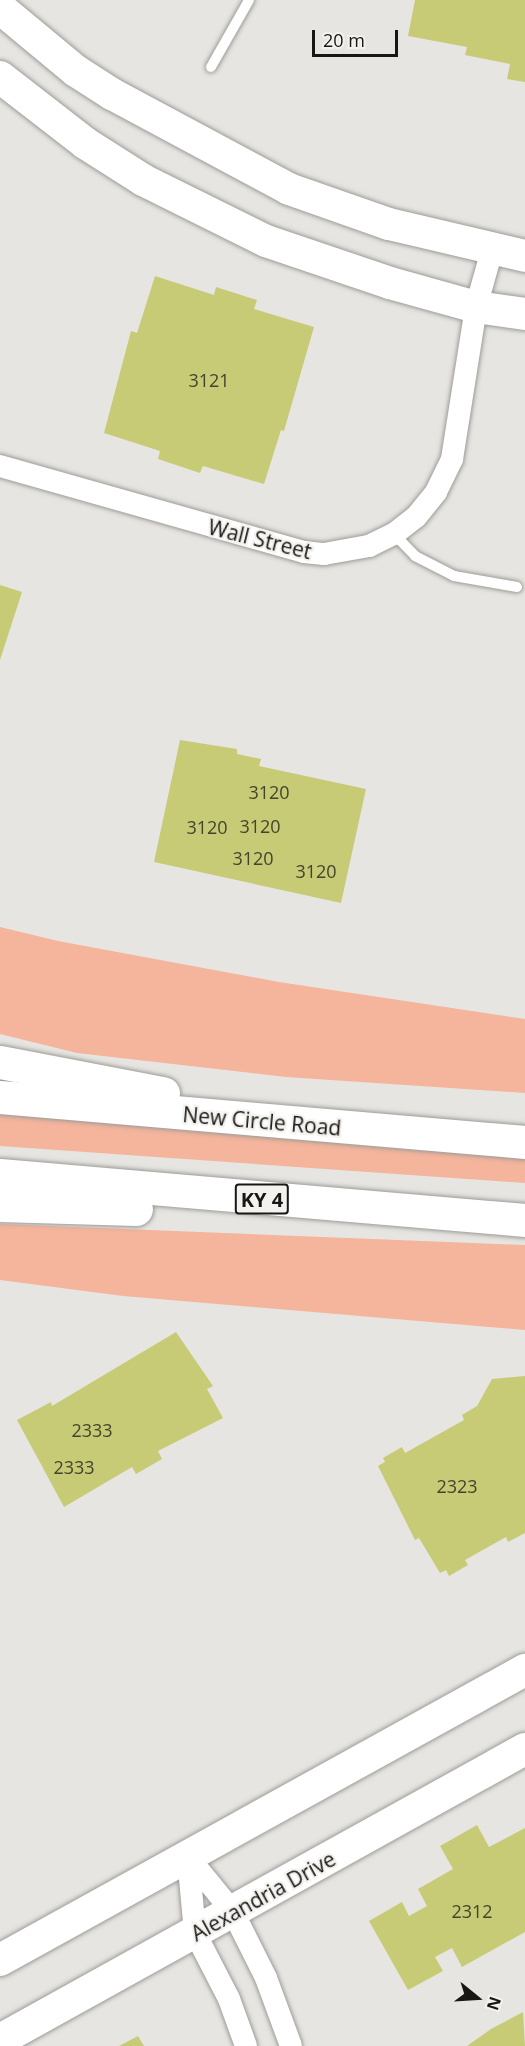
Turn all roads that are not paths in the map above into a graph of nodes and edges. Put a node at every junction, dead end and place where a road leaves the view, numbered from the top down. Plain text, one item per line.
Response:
1 (249, 0) edge
2 (0, 8) edge
3 (211, 67) dead end
4 (0, 77) edge
5 (492, 250) junction
6 (525, 256) edge
7 (476, 307) junction
8 (525, 314) edge
9 (0, 466) edge
10 (394, 534) junction
11 (516, 587) dead end
12 (0, 1062) edge
13 (0, 1097) edge
14 (371, 1131) junction
15 (525, 1142) edge
16 (0, 1175) edge
17 (0, 1205) edge
18 (490, 1218) junction
19 (525, 1220) edge
20 (525, 1670) edge
21 (525, 1749) edge
22 (188, 1857) junction
23 (233, 1912) junction
24 (195, 1933) junction
25 (0, 1960) edge
26 (0, 2040) edge
27 (246, 2046) edge
28 (291, 2046) edge

1 - 3 lane
2 - 5 street
4 - 7 street
5 - 6 street
5 - 7 street, Wall Street
7 - 8 street
7 - 10 street, Wall Street
9 - 10 street, Wall Street
10 - 11 lane
12 - 14 highway
13 - 14 highway, New Circle Road
14 - 15 highway, New Circle Road
16 - 18 highway, KY 4
17 - 18 highway
18 - 19 highway, KY 4
20 - 22 street
21 - 23 street, Alexandria Drive
22 - 23 street
22 - 24 street
22 - 25 street
23 - 24 street, Alexandria Drive
23 - 28 street
24 - 26 street, Alexandria Drive
24 - 27 street

